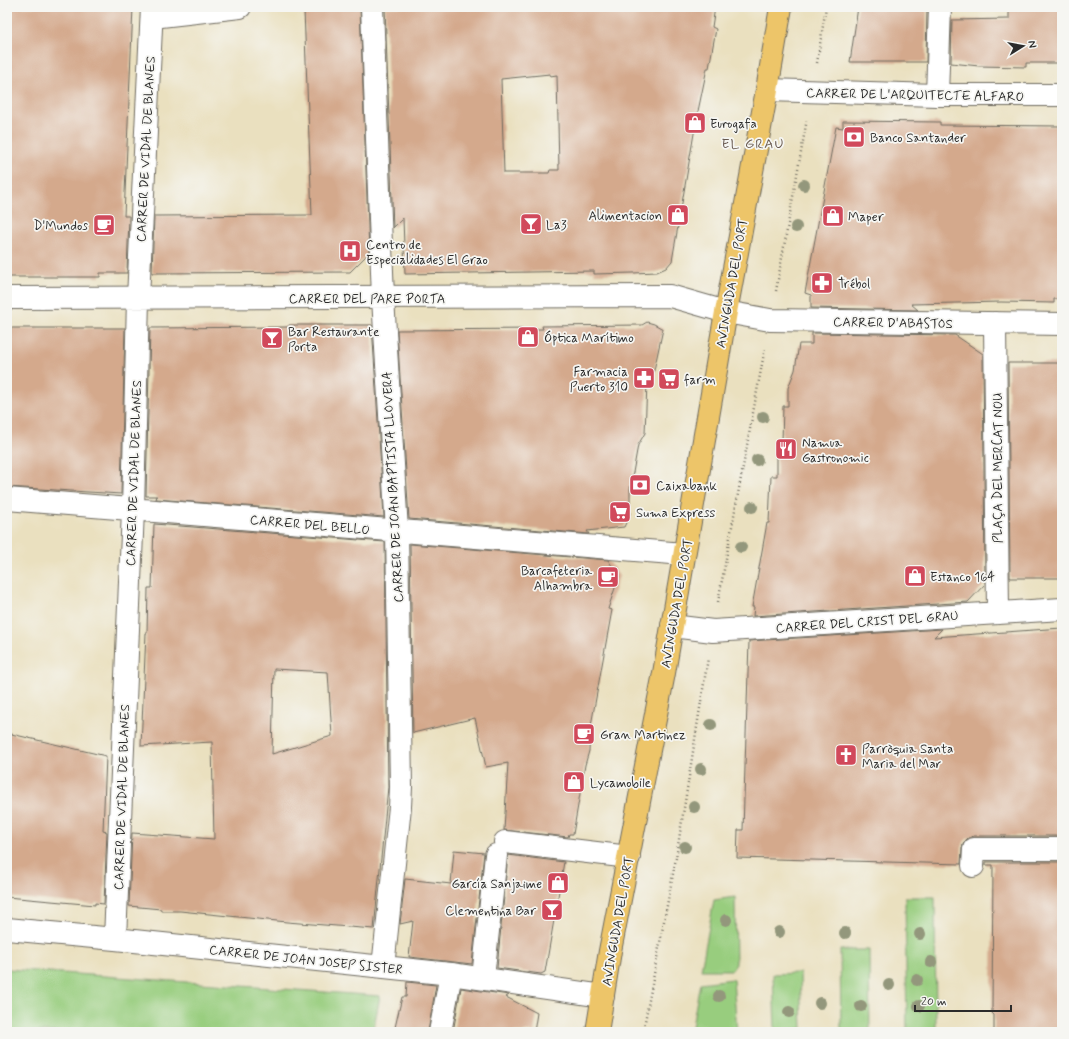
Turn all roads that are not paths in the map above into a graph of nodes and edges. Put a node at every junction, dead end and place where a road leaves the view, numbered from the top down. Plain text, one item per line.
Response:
1 (240, 7) edge
2 (372, 7) edge
3 (781, 7) edge
4 (940, 7) edge
5 (152, 12) edge
6 (767, 90) junction
7 (937, 95) junction
8 (1062, 95) edge
9 (7, 298) edge
10 (138, 298) junction
11 (382, 298) junction
12 (726, 312) junction
13 (995, 323) junction
14 (1062, 324) edge
15 (7, 499) edge
16 (133, 510) junction
17 (397, 531) junction
18 (684, 554) junction
19 (1062, 609) edge
20 (998, 613) junction
21 (672, 626) junction
22 (1062, 849) edge
23 (629, 858) junction
24 (973, 866) dead end
25 (7, 929) edge
26 (114, 939) junction
27 (383, 967) junction
28 (451, 974) junction
29 (483, 978) junction
30 (603, 996) junction
31 (440, 1032) edge
32 (597, 1032) edge

1 - 5 street
2 - 11 street, CARRER DE JOAN BAPTISTA LLOVERA
3 - 6 main road, AVINGUDA DEL PORT
4 - 7 street
5 - 10 street, CARRER DE VIDAL DE BLANES
6 - 7 street, CARRER DE L'ARQUITECTE ALFARO
6 - 12 main road, AVINGUDA DEL PORT
7 - 8 street, CARRER DE L'ARQUITECTE ALFARO
9 - 10 street, CARRER DEL PARE PORTA
10 - 11 street, CARRER DEL PARE PORTA
10 - 16 street, CARRER DE VIDAL DE BLANES
11 - 12 street, CARRER DEL PARE PORTA
11 - 17 street, CARRER DE JOAN BAPTISTA LLOVERA
12 - 13 street, CARRER D'ABASTOS
12 - 18 main road, AVINGUDA DEL PORT
13 - 14 street, CARRER D'ABASTOS
13 - 20 street, PLAÇA DEL MERCAT NOU
15 - 16 street, CARRER DEL BELLO
16 - 17 street, CARRER DEL BELLO
16 - 26 street, CARRER DE VIDAL DE BLANES
17 - 18 street, CARRER DEL BELLO
17 - 27 street, CARRER DE JOAN BAPTISTA LLOVERA
18 - 21 main road, AVINGUDA DEL PORT
19 - 20 street, CARRER DEL CRIST DEL GRAU
20 - 21 street, CARRER DEL CRIST DEL GRAU
21 - 23 main road, AVINGUDA DEL PORT
22 - 24 street
23 - 29 street
23 - 30 main road, AVINGUDA DEL PORT
25 - 26 street, CARRER DE JOAN JOSEP SISTER
26 - 27 street, CARRER DE JOAN JOSEP SISTER
27 - 28 street, CARRER DE JOAN JOSEP SISTER
28 - 29 street, CARRER DE JOAN JOSEP SISTER
28 - 31 street
29 - 30 street, CARRER DE JOAN JOSEP SISTER
30 - 32 main road, AVINGUDA DEL PORT

